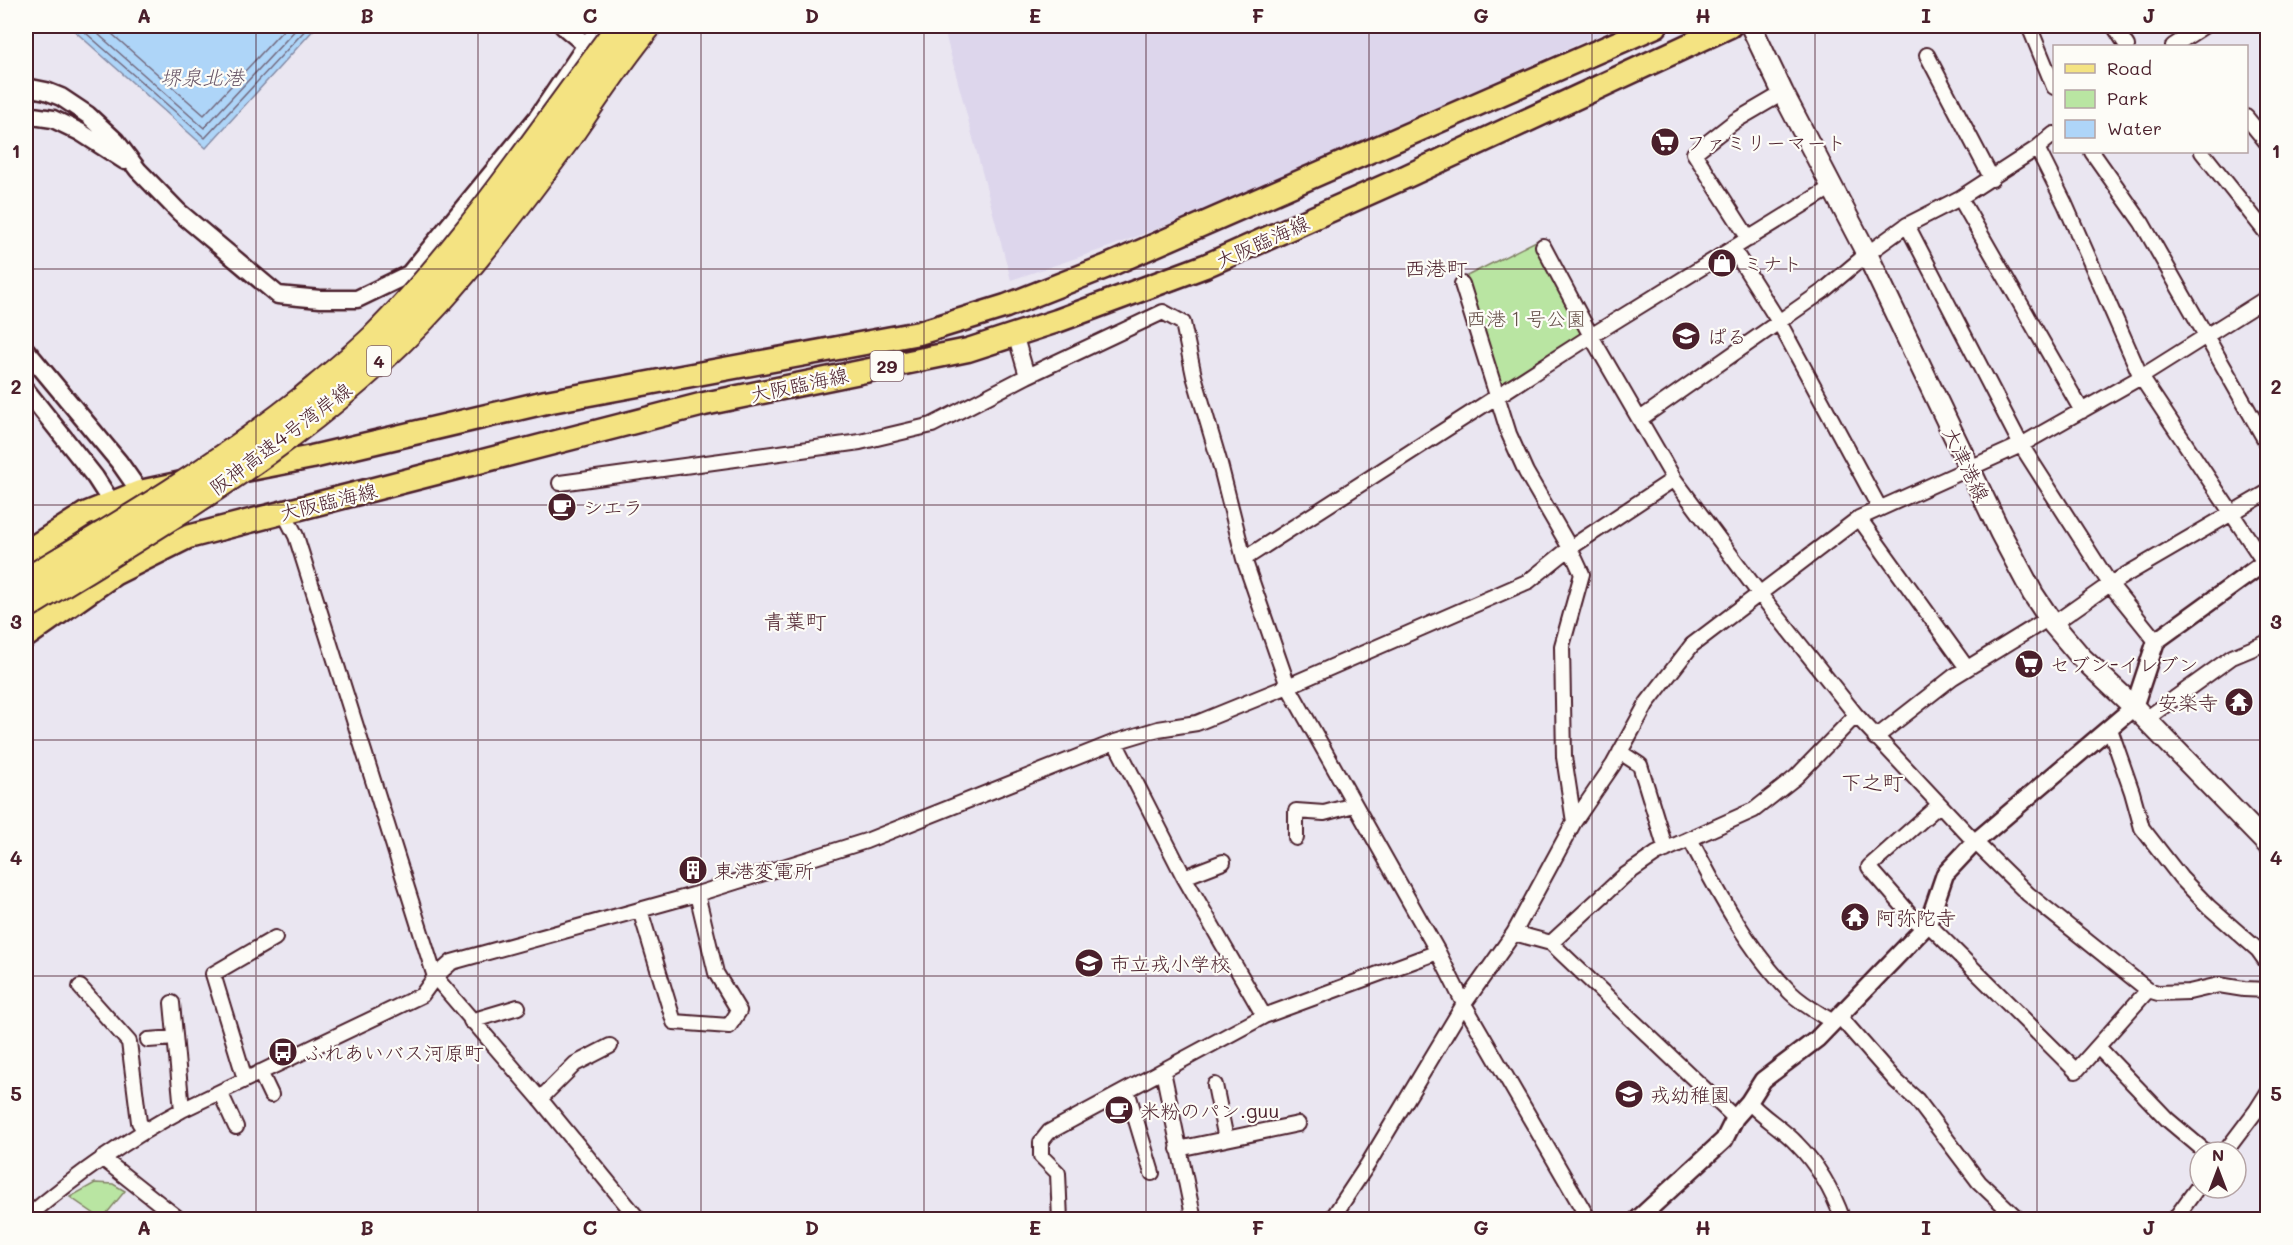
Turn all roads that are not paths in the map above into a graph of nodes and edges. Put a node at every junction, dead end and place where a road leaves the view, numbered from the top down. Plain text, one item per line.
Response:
1 (562, 26) edge
2 (602, 26) edge
3 (620, 26) edge
4 (648, 26) edge
5 (660, 26) edge
6 (1656, 26) edge
7 (1730, 26) edge
8 (1751, 26) edge
9 (2029, 26) edge
10 (2114, 26) edge
11 (2204, 26) edge
12 (2182, 44) edge
13 (586, 45) junction
14 (2126, 45) edge
15 (1927, 55) dead end
16 (620, 71) junction
17 (2053, 82) edge
18 (26, 87) edge
19 (1783, 93) junction
20 (26, 114) edge
21 (537, 118) junction
22 (2248, 118) edge
23 (2053, 136) edge
24 (2268, 144) edge
25 (2037, 148) junction
26 (2093, 153) edge
27 (2203, 153) edge
28 (138, 170) junction
29 (1992, 179) junction
30 (1832, 187) junction
31 (1960, 198) junction
32 (1907, 225) junction
33 (2268, 235) edge
34 (1749, 239) junction
35 (1543, 246) dead end
36 (1733, 249) junction
37 (1867, 254) junction
38 (1462, 284) dead end
39 (2268, 297) edge
40 (1779, 322) junction
41 (1015, 334) junction
42 (2207, 335) junction
43 (1591, 336) junction
44 (26, 350) edge
45 (1027, 376) junction
46 (2141, 377) junction
47 (26, 390) edge
48 (1498, 395) junction
49 (2082, 411) junction
50 (1640, 419) junction
51 (2021, 445) junction
52 (2268, 445) edge
53 (1970, 470) junction
54 (1674, 478) junction
55 (560, 483) dead end
56 (140, 492) junction
57 (2268, 492) edge
58 (111, 504) junction
59 (1879, 507) junction
60 (283, 512) junction
61 (2231, 514) junction
62 (1859, 518) junction
63 (1570, 548) junction
64 (26, 552) edge
65 (151, 554) junction
66 (1244, 559) junction
67 (2266, 561) edge
68 (26, 581) edge
69 (2110, 584) junction
70 (1759, 593) junction
71 (26, 606) edge
72 (2051, 621) junction
73 (26, 636) edge
74 (2156, 642) junction
75 (2268, 642) edge
76 (1966, 668) junction
77 (1288, 686) junction
78 (2140, 713) junction
79 (1856, 715) junction
80 (2110, 729) junction
81 (1875, 738) junction
82 (1115, 742) junction
83 (1620, 752) junction
84 (1354, 805) junction
85 (1940, 805) junction
86 (1574, 822) junction
87 (1296, 838) dead end
88 (1690, 839) junction
89 (1975, 842) junction
90 (2268, 844) edge
91 (1666, 850) junction
92 (1223, 862) dead end
93 (1184, 877) junction
94 (697, 894) junction
95 (640, 910) junction
96 (1926, 926) junction
97 (1514, 933) junction
98 (274, 938) dead end
99 (1551, 943) junction
100 (1438, 952) junction
101 (2268, 964) edge
102 (435, 977) junction
103 (80, 987) dead end
104 (2148, 990) junction
105 (2268, 990) edge
106 (172, 1002) dead end
107 (1464, 1004) junction
108 (518, 1007) dead end
109 (1264, 1016) junction
110 (1836, 1019) junction
111 (471, 1021) junction
112 (175, 1038) junction
113 (148, 1040) dead end
114 (610, 1046) dead end
115 (2098, 1047) junction
116 (1162, 1071) junction
117 (260, 1072) junction
118 (245, 1079) junction
119 (1215, 1085) dead end
120 (1127, 1090) junction
121 (219, 1092) junction
122 (2268, 1092) edge
123 (271, 1095) dead end
124 (540, 1099) junction
125 (1749, 1102) junction
126 (182, 1110) junction
127 (1735, 1118) junction
128 (1298, 1124) dead end
129 (236, 1127) dead end
130 (144, 1130) junction
131 (1226, 1139) junction
132 (2192, 1140) edge
133 (2234, 1140) edge
134 (1178, 1149) junction
135 (102, 1158) junction
136 (1152, 1173) dead end
137 (2188, 1200) edge
138 (2177, 1215) edge
139 (26, 1218) edge
140 (179, 1219) edge
141 (639, 1220) edge
142 (1060, 1220) edge
143 (1194, 1220) edge
144 (1331, 1220) edge
145 (1588, 1220) edge
146 (1637, 1220) edge
147 (1843, 1220) edge
148 (2019, 1220) edge
149 (2191, 1220) edge

1 - 13 street
2 - 13 street
3 - 68 highway, 阪神高速4号湾岸線 / 4, bridge
4 - 71 highway, 阪神高速4号湾岸線 / 4, bridge
5 - 16 street
6 - 56 main road, 大阪臨海線 / 29
7 - 41 main road, 大阪臨海線 / 29
8 - 19 main road, 大津港線
9 - 17 street
10 - 14 street
11 - 12 street
13 - 16 street
13 - 21 street
15 - 29 street
16 - 21 street
18 - 28 street
19 - 30 main road, 大津港線
19 - 34 street
20 - 28 street
21 - 28 street
22 - 24 street
23 - 25 street
25 - 29 street
25 - 46 street
26 - 42 street
27 - 33 street
29 - 31 street
30 - 34 street
30 - 37 main road, 大津港線
31 - 32 street
31 - 49 street
32 - 37 street
32 - 51 street
34 - 36 street
35 - 43 street
36 - 40 street
36 - 43 street
37 - 40 street
37 - 53 main road, 大津港線
38 - 48 street
39 - 42 street
40 - 50 street
40 - 59 street
41 - 45 street
41 - 60 main road, 大阪臨海線 / 29
42 - 46 street
42 - 52 street
43 - 48 street
43 - 50 street
44 - 56 street
45 - 55 street
45 - 66 street
46 - 49 street
46 - 61 street
47 - 58 street
48 - 63 street
48 - 66 street
49 - 51 street
50 - 54 street
51 - 53 street
51 - 69 street
53 - 59 street
53 - 72 main road, 大津港線
54 - 63 street
54 - 70 street
56 - 58 main road, 大阪臨海線 / 29
56 - 65 street
57 - 61 street
58 - 64 main road, 大阪臨海線 / 29
58 - 65 street
59 - 62 street
60 - 65 main road, 大阪臨海線 / 29
60 - 102 street
61 - 67 street
61 - 69 street
62 - 70 street
62 - 76 street
63 - 77 street
63 - 86 street
65 - 73 main road, 大阪臨海線 / 29
66 - 77 street
67 - 74 street
69 - 72 street
69 - 74 street
70 - 79 street
70 - 83 street
72 - 76 street
72 - 78 main road, 大津港線
74 - 78 street
75 - 78 street
76 - 81 street
77 - 82 street
77 - 84 street
78 - 80 street
78 - 90 main road, 大津港線
79 - 81 street
79 - 88 street
80 - 89 street
80 - 101 street
81 - 85 street
82 - 93 street
82 - 94 street
83 - 86 street
83 - 91 street
84 - 87 street
84 - 100 street
85 - 89 street
85 - 96 street
86 - 97 street
88 - 91 street
88 - 110 street
89 - 96 street
89 - 104 street
91 - 99 street
92 - 93 street
93 - 109 street
94 - 95 street
94 - 95 street
95 - 102 street
96 - 110 street
96 - 115 street
97 - 99 street
97 - 107 street
98 - 118 street
99 - 127 street
100 - 107 street
100 - 109 street
102 - 111 street
102 - 117 street
103 - 130 street
104 - 105 street
104 - 115 street
106 - 112 street
107 - 144 street
107 - 145 street
108 - 111 street
109 - 116 street
110 - 125 street
110 - 148 street
111 - 124 street
112 - 113 street
112 - 126 street
114 - 124 street
115 - 132 street
116 - 120 street
116 - 134 street
117 - 118 street
117 - 123 street
118 - 121 street
119 - 131 street
120 - 136 street
120 - 142 street
121 - 126 street
121 - 129 street
122 - 133 street
124 - 141 street
125 - 127 street
125 - 147 street
126 - 130 street
127 - 146 street
128 - 131 street
130 - 135 street
131 - 134 street
134 - 143 street
135 - 139 street
135 - 140 street
137 - 138 street
138 - 149 street

